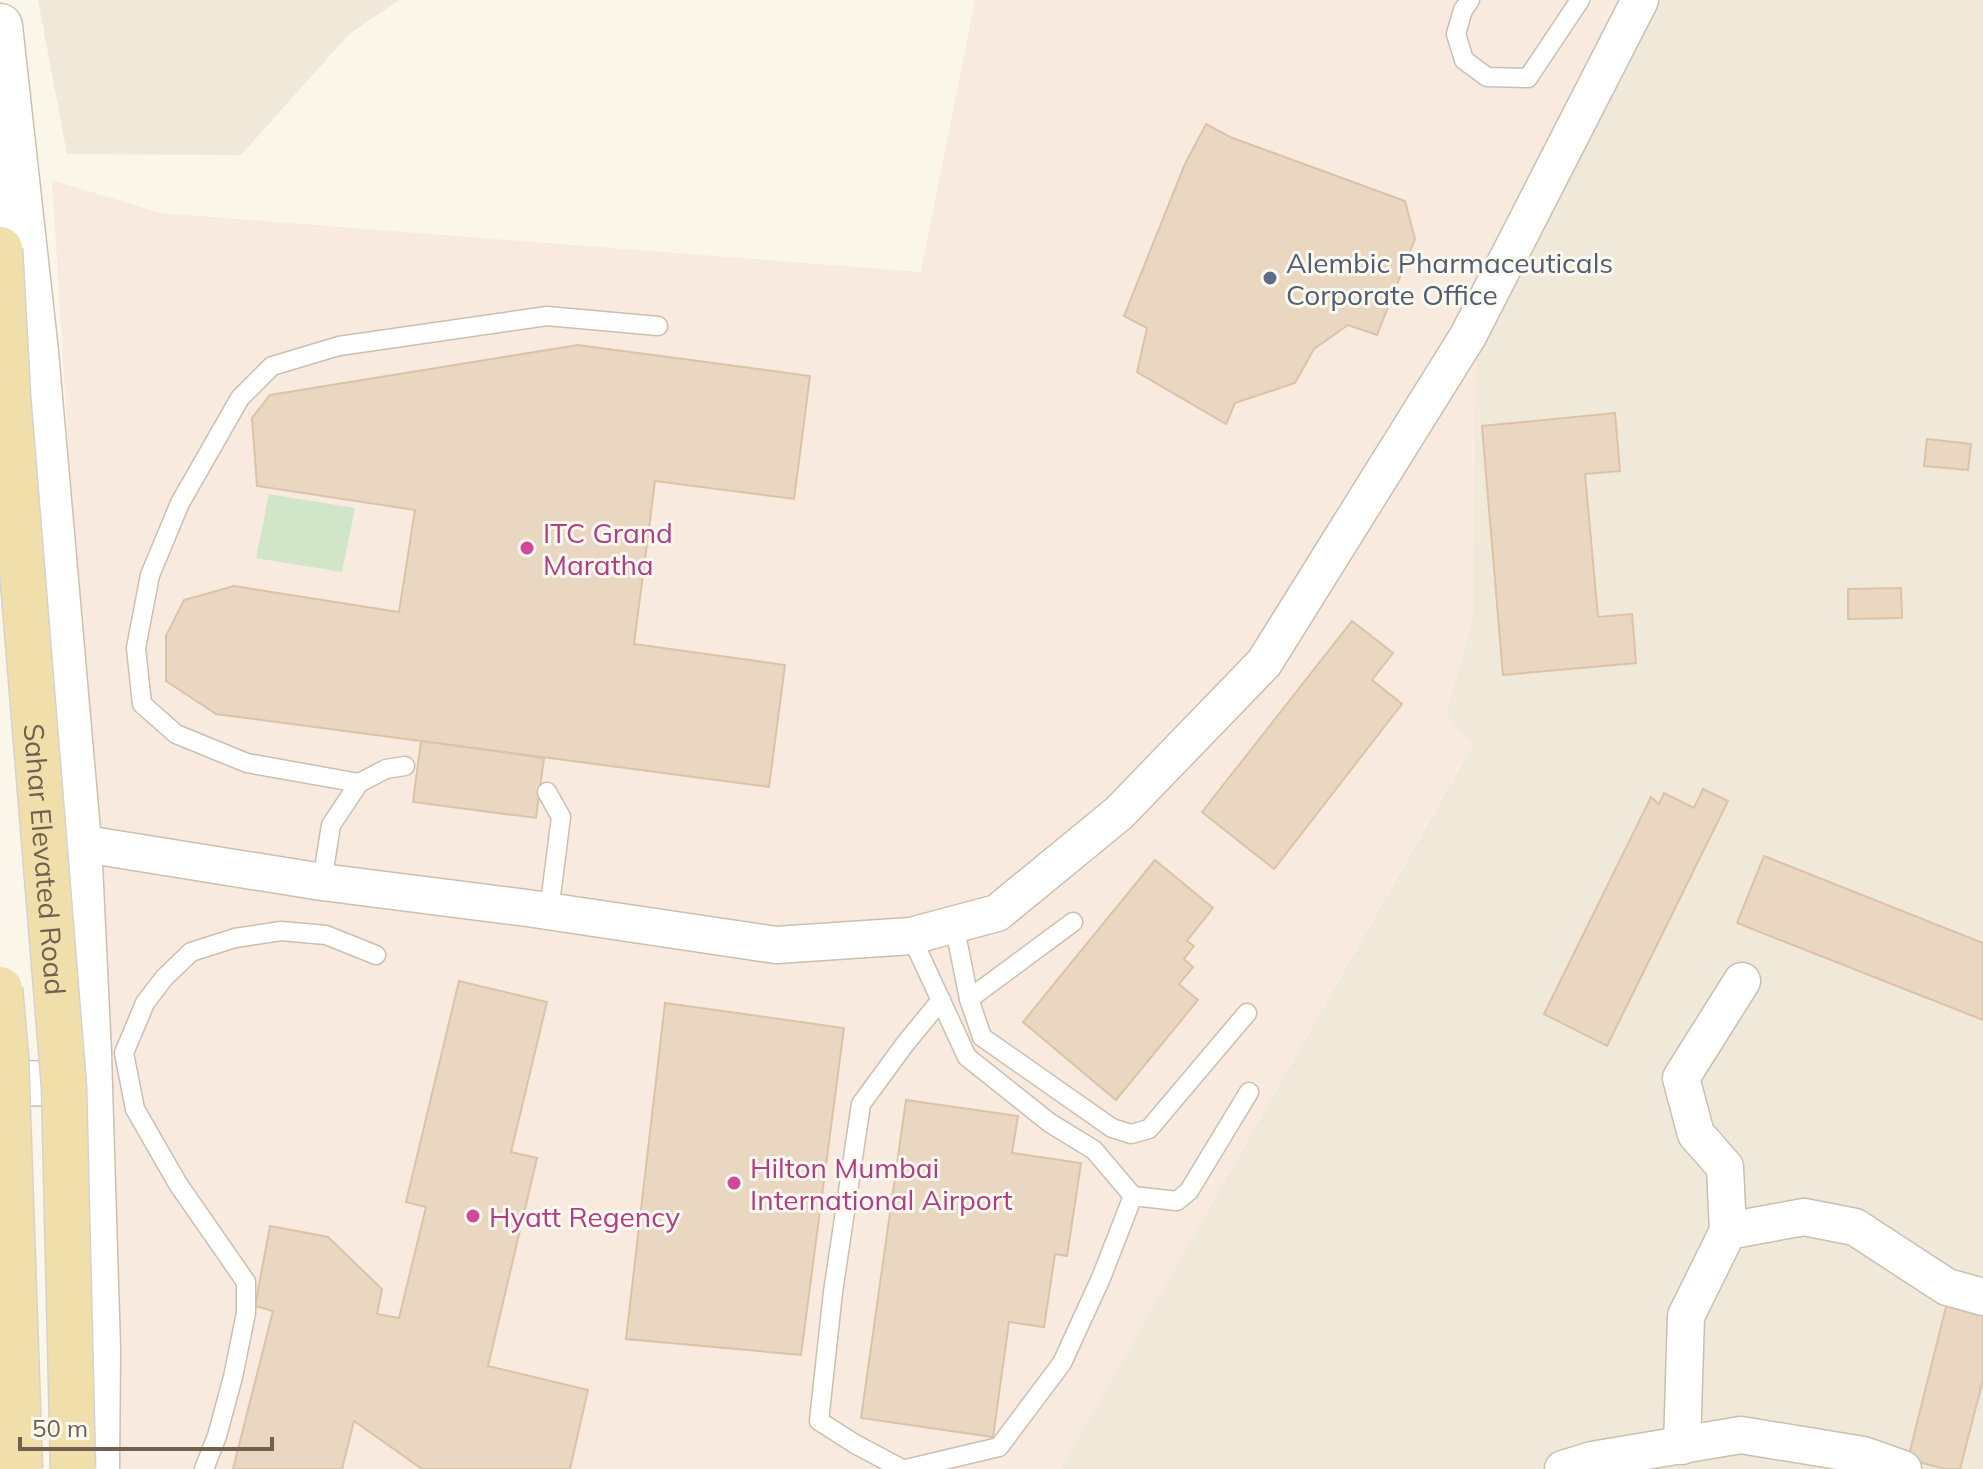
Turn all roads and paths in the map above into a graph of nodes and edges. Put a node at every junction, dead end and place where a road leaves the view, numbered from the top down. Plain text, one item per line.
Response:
1 (1470, 0) edge
2 (1580, 0) edge
3 (1640, 0) edge
4 (0, 26) edge
5 (0, 249) edge
6 (658, 326) dead end
7 (405, 766) dead end
8 (359, 783) junction
9 (547, 792) dead end
10 (79, 843) junction
11 (322, 882) junction
12 (549, 911) junction
13 (1073, 922) dead end
14 (954, 924) junction
15 (911, 936) junction
16 (376, 955) dead end
17 (1742, 981) dead end
18 (0, 989) edge
19 (969, 999) junction
20 (941, 1000) junction
21 (1247, 1013) dead end
22 (101, 1064) junction
23 (0, 1083) edge
24 (1249, 1092) dead end
25 (1133, 1196) junction
26 (1728, 1231) junction
27 (1983, 1297) edge
28 (1682, 1446) junction
29 (20, 1469) edge
30 (73, 1469) edge
31 (97, 1469) edge
32 (204, 1469) edge
33 (904, 1469) edge
34 (1563, 1469) edge
35 (1903, 1469) edge

1 - 2 lane
3 - 14 street
4 - 10 main road
5 - 30 main road, Sahar Elevated Road, bridge
6 - 8 lane
7 - 8 lane
8 - 11 lane
9 - 12 lane
10 - 11 street
10 - 22 main road
11 - 12 street
12 - 15 street
13 - 19 lane
14 - 15 street
14 - 19 lane
15 - 20 lane
16 - 22 lane
17 - 26 street
18 - 29 main road, Sahar Elevated Road, bridge
19 - 21 lane
20 - 25 lane
20 - 33 lane
22 - 23 main road
22 - 31 main road
22 - 32 lane
24 - 25 lane
25 - 33 lane
26 - 27 street
26 - 28 street
28 - 34 street
28 - 35 street

